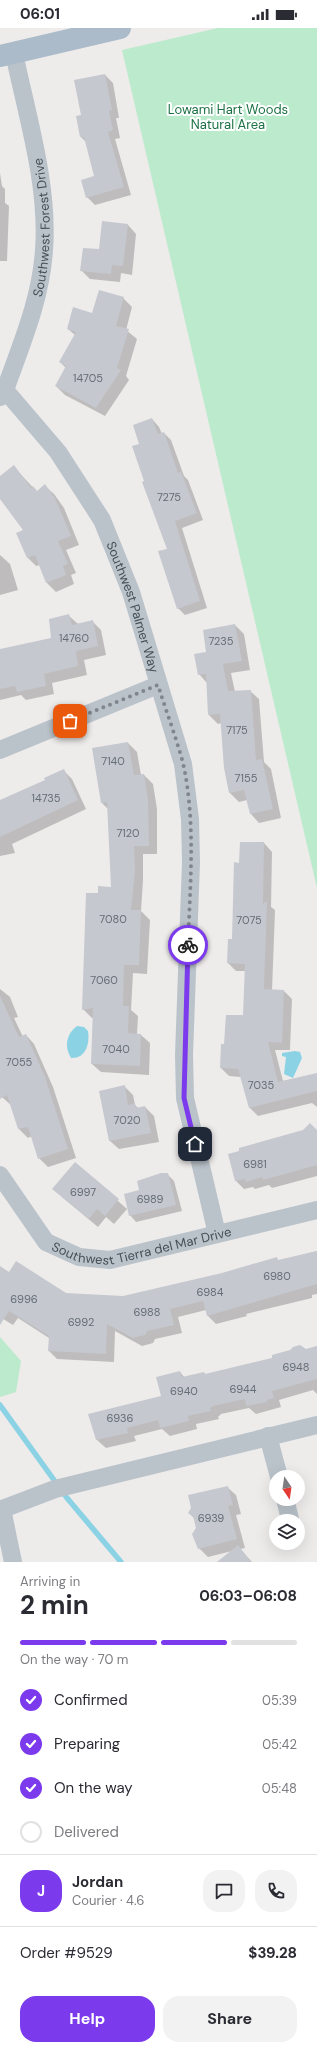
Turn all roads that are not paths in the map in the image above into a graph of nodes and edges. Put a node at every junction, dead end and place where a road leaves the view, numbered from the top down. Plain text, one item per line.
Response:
1 (120, 28) edge
2 (7, 55) edge
3 (2, 394) edge
4 (158, 685) junction
5 (0, 750) edge
6 (0, 1175) edge
7 (317, 1210) edge
8 (217, 1234) junction
9 (317, 1425) edge
10 (268, 1436) junction
11 (277, 1470) edge
12 (1, 1509) edge
13 (13, 1562) edge

1 - 2 main road
2 - 3 street, Southwest Forest Drive
3 - 4 street, Southwest Palmer Way
4 - 5 street
4 - 8 street, Southwest Palmer Way
6 - 8 street, Southwest Tierra del Mar Drive
7 - 8 street, Southwest Tierra del Mar Drive
9 - 10 street
10 - 11 street
10 - 12 street
12 - 13 street

